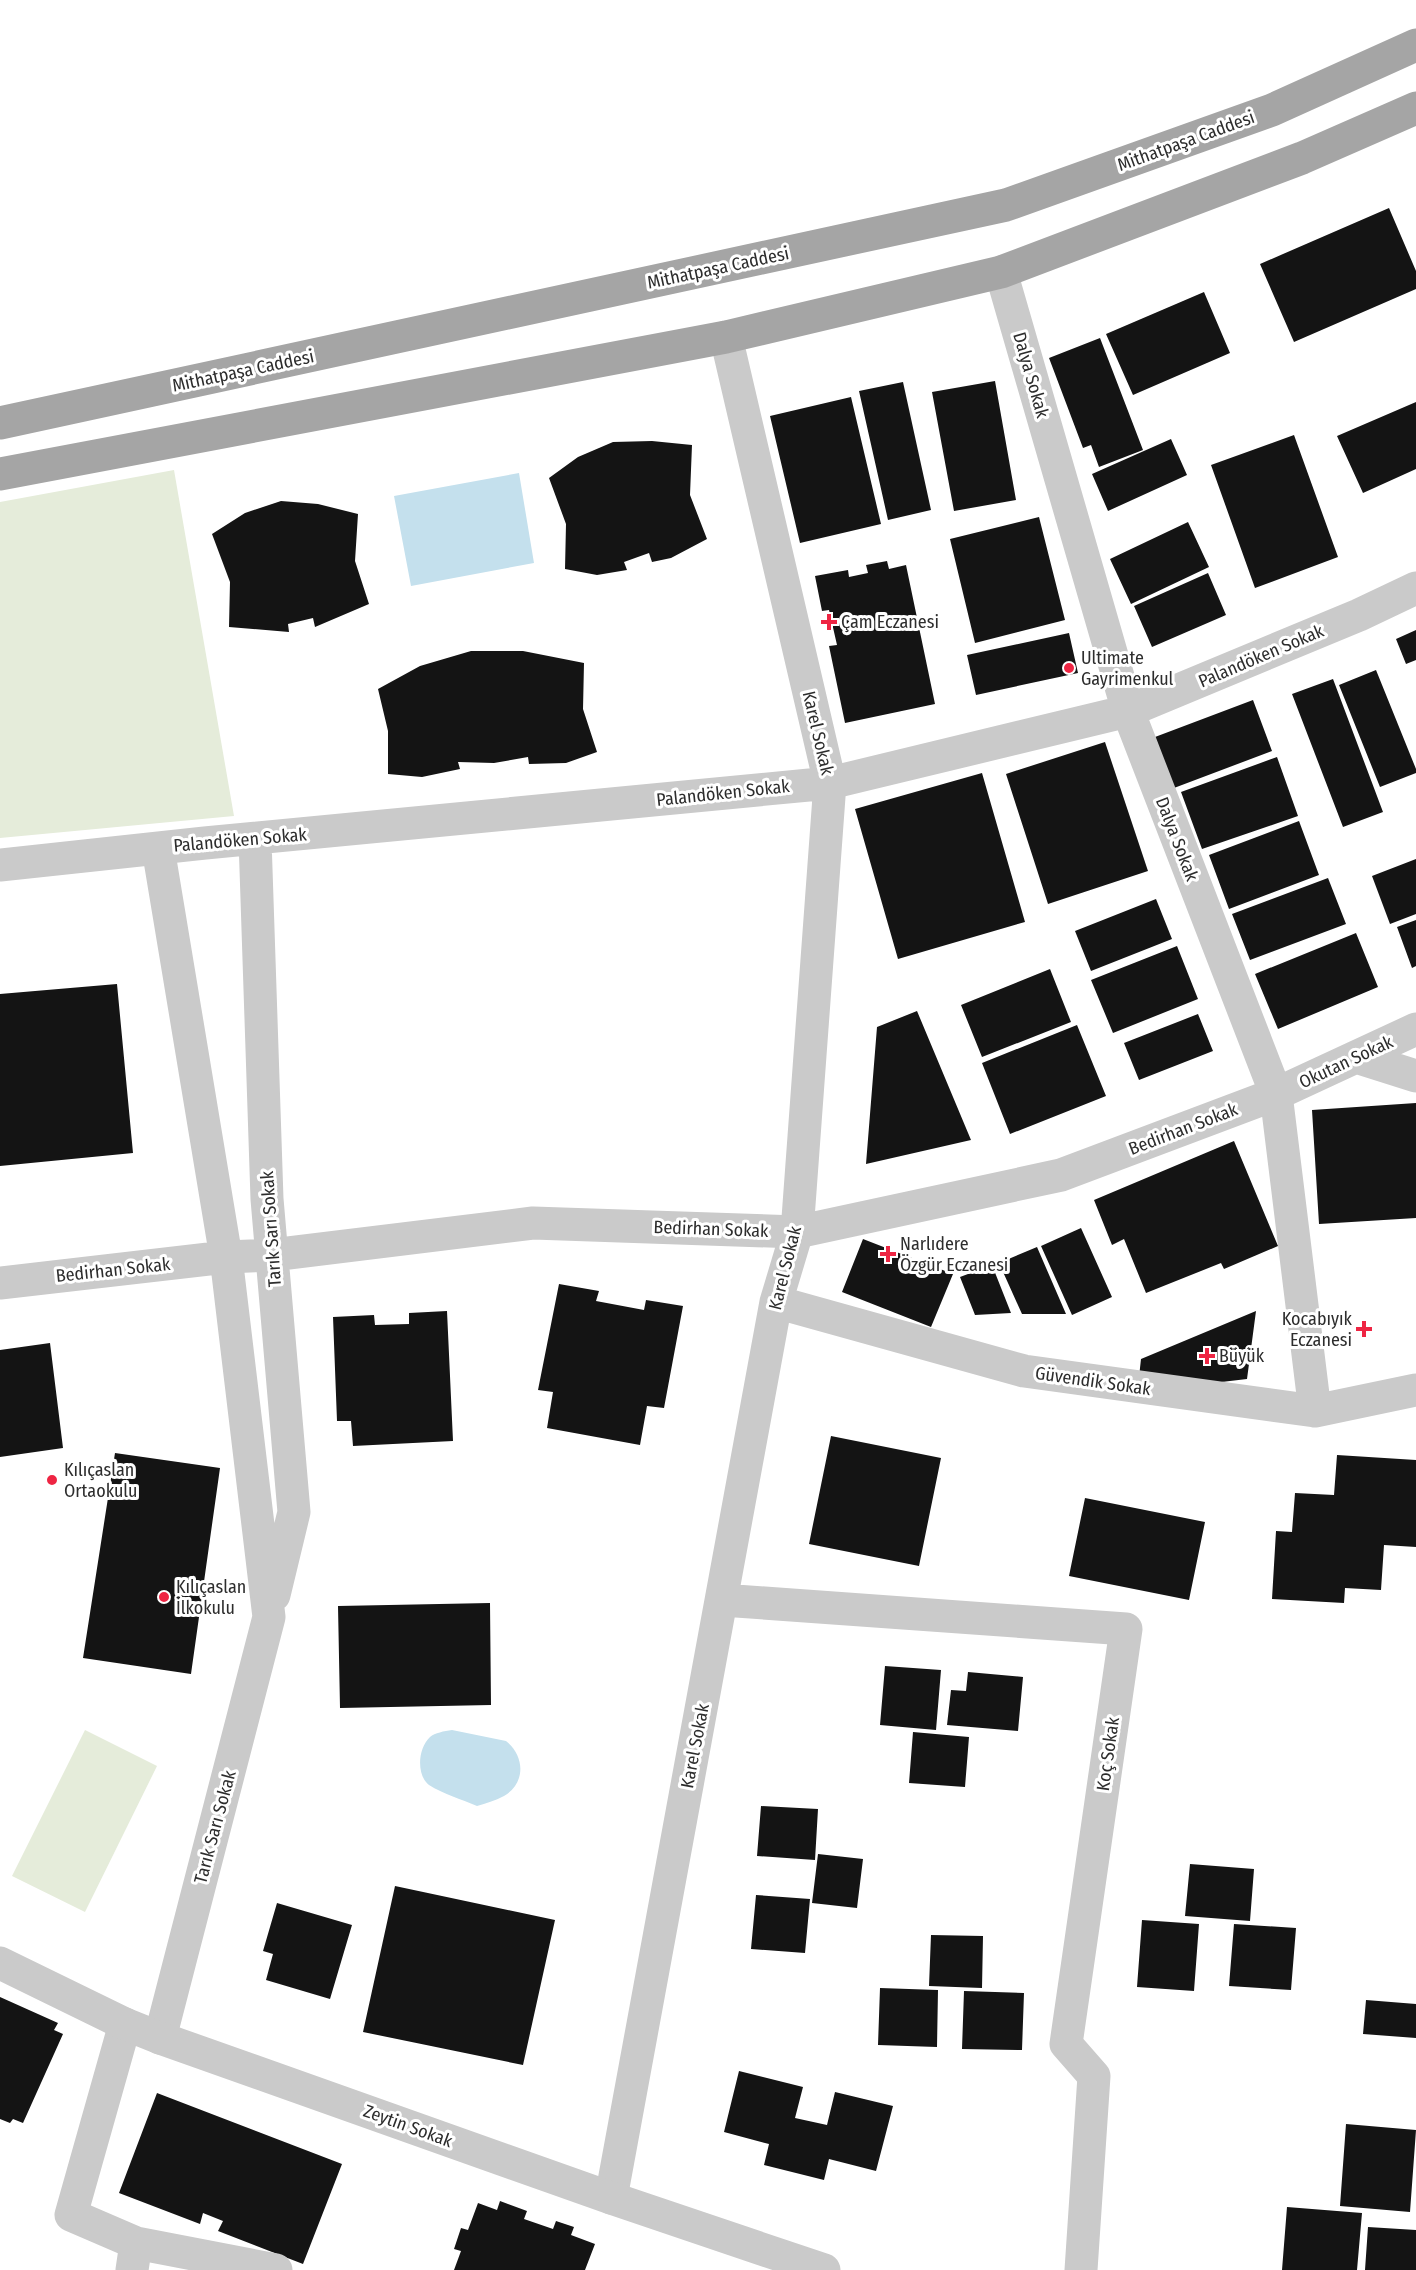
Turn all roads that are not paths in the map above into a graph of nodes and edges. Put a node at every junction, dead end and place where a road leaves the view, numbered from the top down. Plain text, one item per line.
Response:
1 (1416, 45) edge
2 (1416, 108) edge
3 (1001, 272) junction
4 (726, 337) junction
5 (0, 423) edge
6 (0, 474) edge
7 (1416, 588) edge
8 (1128, 711) junction
9 (830, 783) junction
10 (255, 839) junction
11 (158, 848) junction
12 (0, 866) edge
13 (1416, 1029) edge
14 (1356, 1057) junction
15 (1416, 1076) edge
16 (1276, 1095) junction
17 (797, 1232) junction
18 (272, 1255) junction
19 (226, 1257) junction
20 (0, 1283) edge
21 (776, 1302) junction
22 (1416, 1390) edge
23 (1315, 1411) junction
24 (722, 1600) junction
25 (269, 1617) junction
26 (0, 1964) edge
27 (125, 2024) junction
28 (160, 2038) junction
29 (611, 2198) junction
30 (134, 2256) edge
31 (276, 2270) edge
32 (824, 2270) edge
33 (1081, 2270) edge

1 - 5 main road, Mithatpaşa Caddesi
2 - 3 main road
3 - 4 main road
3 - 8 street, Dalya Sokak
4 - 6 main road
4 - 9 street, Karel Sokak
7 - 8 street, Palandöken Sokak
8 - 9 street, Palandöken Sokak
8 - 16 street, Dalya Sokak
9 - 10 street, Palandöken Sokak
9 - 17 street, Karel Sokak
10 - 11 street, Palandöken Sokak
10 - 18 street, Tarık Sarı Sokak
11 - 12 street, Palandöken Sokak
11 - 19 street, Tarık Sarı Sokak
13 - 14 street, Okutan Sokak
14 - 15 street
14 - 16 street, Okutan Sokak
16 - 17 street, Bedirhan Sokak
16 - 23 street, Dalya Sokak
17 - 18 street, Bedirhan Sokak
17 - 21 street, Karel Sokak
18 - 19 street, Bedirhan Sokak
18 - 25 street, Tarık Sarı Sokak
19 - 20 street, Bedirhan Sokak
19 - 25 street, Tarık Sarı Sokak
21 - 23 street, Güvendik Sokak
21 - 24 street, Karel Sokak
22 - 23 street, Güvendik Sokak
24 - 29 street, Karel Sokak
24 - 33 street, Koç Sokak
25 - 28 street, Tarık Sarı Sokak
26 - 27 street, Zeytin Sokak
27 - 28 street, Zeytin Sokak
27 - 30 street
28 - 29 street, Zeytin Sokak
29 - 32 street, Zeytin Sokak
30 - 31 street

